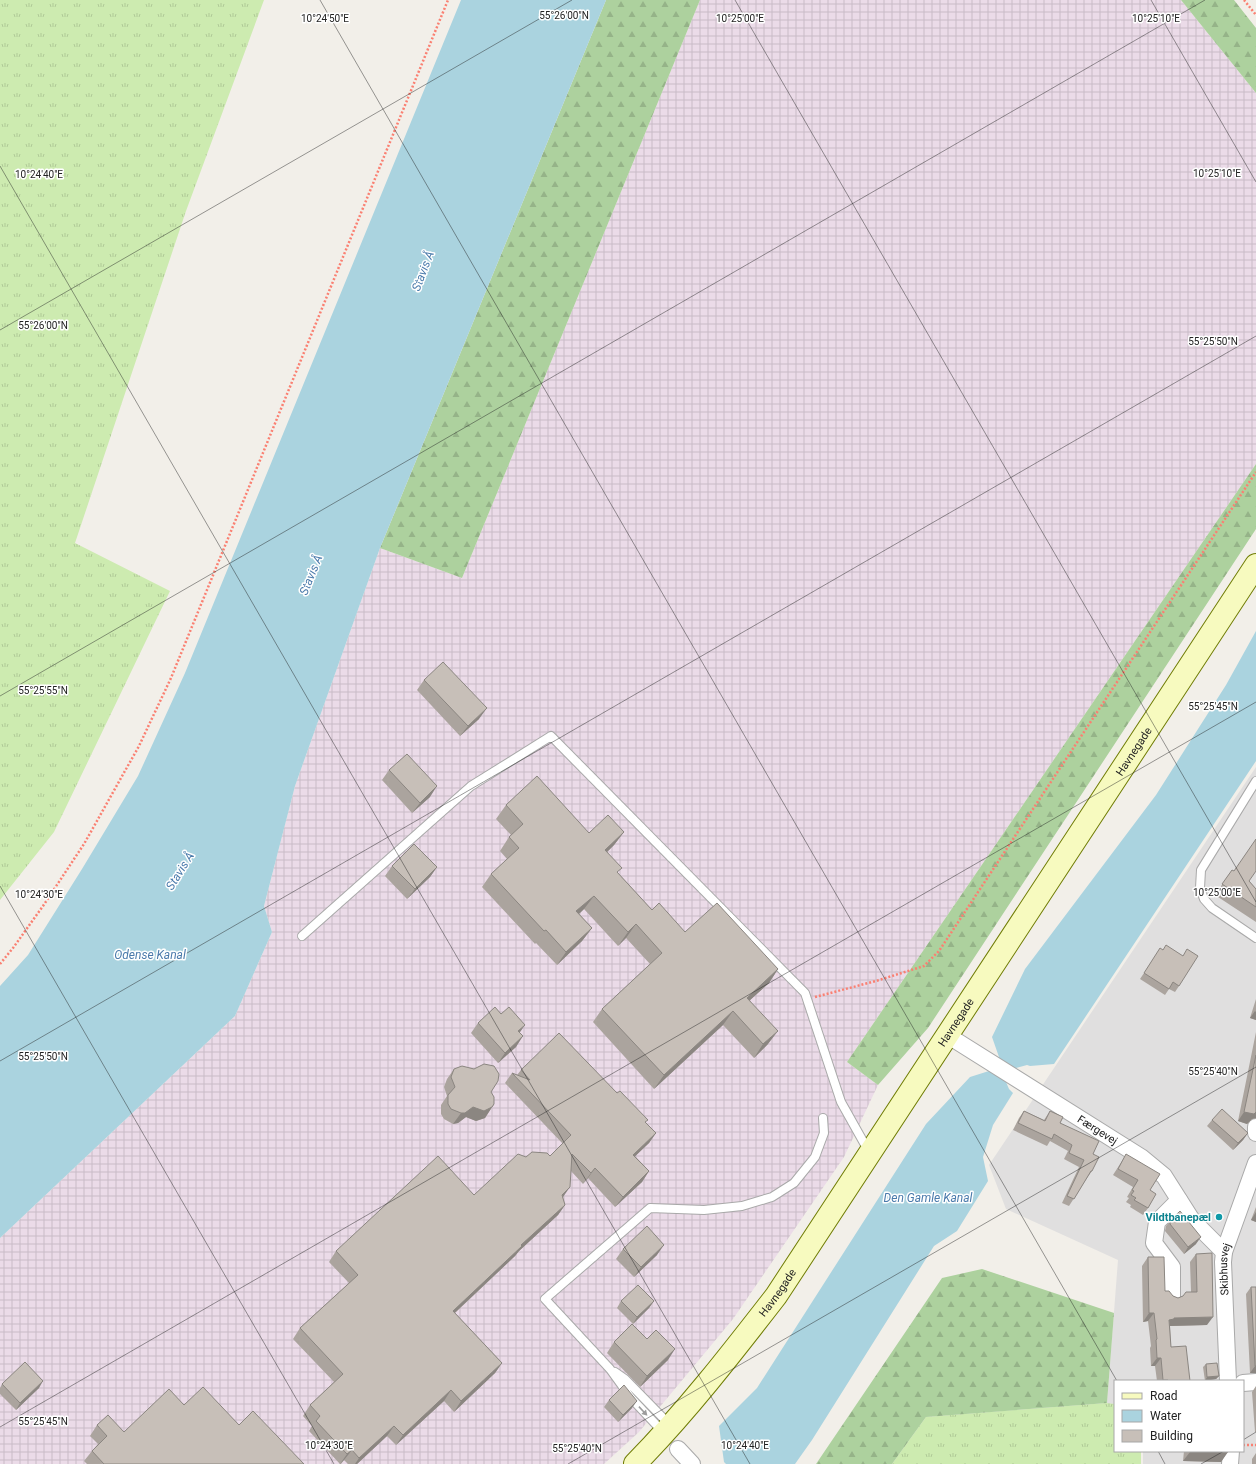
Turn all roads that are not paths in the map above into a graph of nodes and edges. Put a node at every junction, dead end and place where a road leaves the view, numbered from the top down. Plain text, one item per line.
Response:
1 (1256, 565) edge
2 (1256, 780) edge
3 (302, 936) dead end
4 (1256, 938) edge
5 (947, 1035) junction
6 (823, 1118) dead end
7 (1256, 1127) edge
8 (1256, 1133) edge
9 (872, 1150) junction
10 (1256, 1163) edge
11 (1179, 1200) junction
12 (1224, 1252) junction
13 (1172, 1297) edge
14 (1228, 1380) edge
15 (1256, 1382) edge
16 (1244, 1383) edge
17 (671, 1436) junction
18 (1231, 1452) edge
19 (634, 1464) edge
20 (692, 1464) edge
21 (1230, 1464) edge

1 - 5 street, Havnegade
2 - 4 lane
3 - 9 lane
5 - 9 street, Havnegade
5 - 11 street, Færgevej
6 - 17 lane
7 - 8 street
9 - 17 street, Havnegade
10 - 12 street, Skibhusvej
11 - 12 street, Færgevej
11 - 13 street
12 - 14 street, Skibhusvej
15 - 16 street
17 - 19 street, Havnegade
17 - 20 street
18 - 21 street

